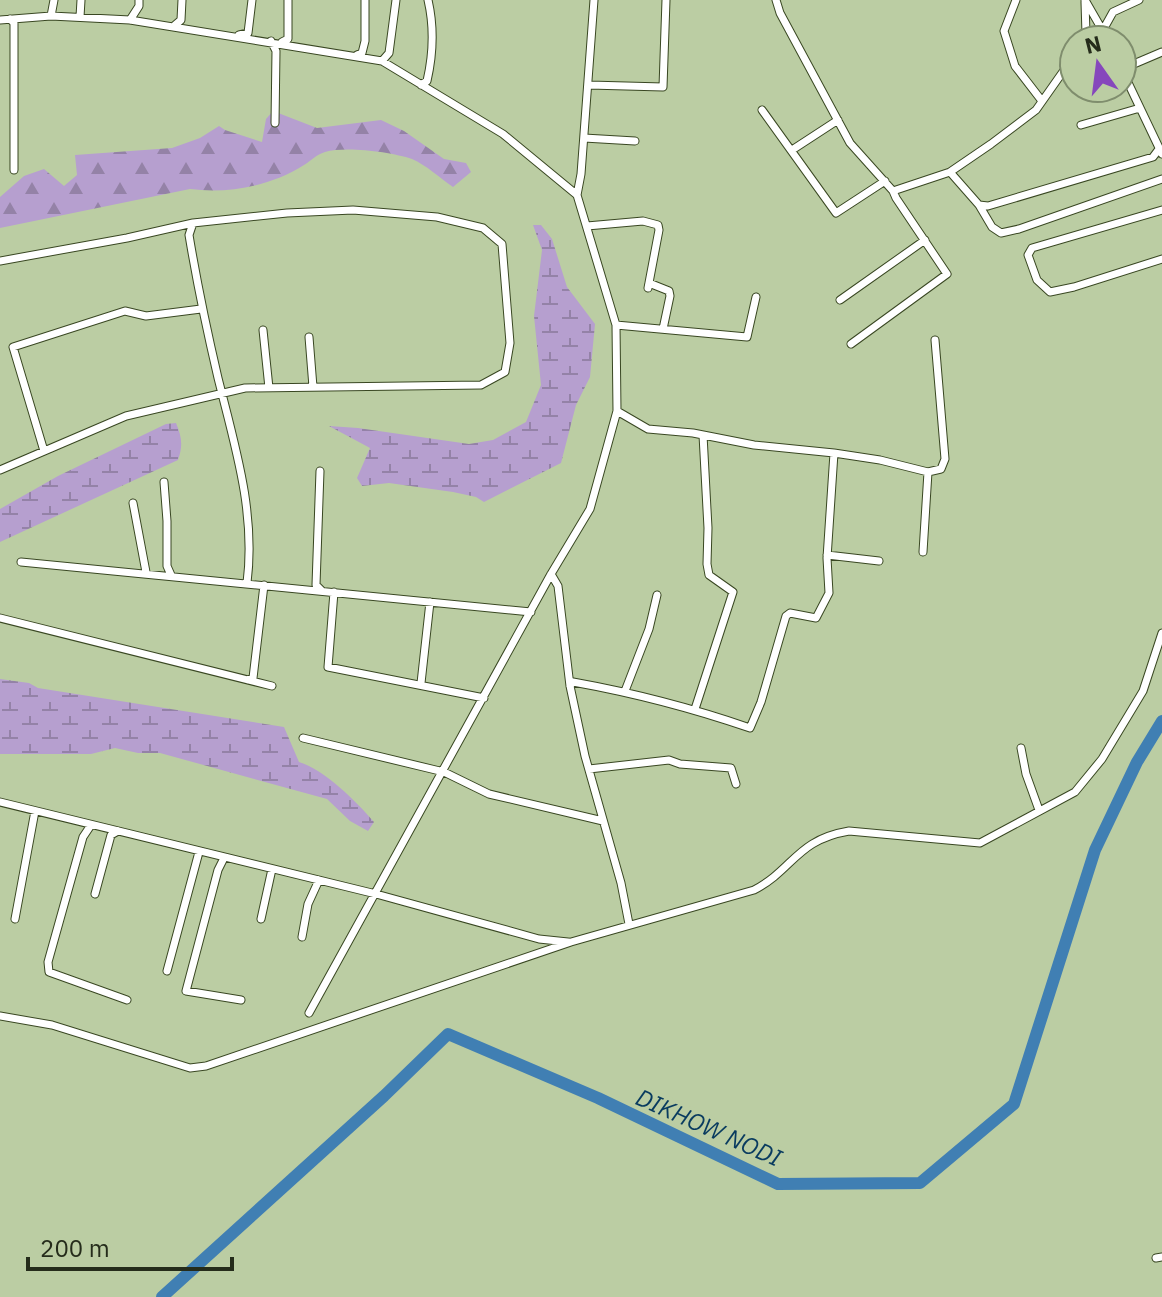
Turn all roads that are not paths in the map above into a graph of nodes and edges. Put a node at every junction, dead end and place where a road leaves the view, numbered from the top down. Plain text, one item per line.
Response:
1 (54, 0) edge
2 (81, 0) edge
3 (139, 0) edge
4 (182, 0) edge
5 (252, 0) edge
6 (288, 0) edge
7 (365, 0) edge
8 (396, 0) edge
9 (428, 0) edge
10 (594, 0) edge
11 (666, 0) edge
12 (776, 0) edge
13 (1016, 0) edge
14 (1085, 0) edge
15 (1139, 0) edge
16 (51, 16) junction
17 (80, 17) junction
18 (10, 19) junction
19 (0, 20) edge
20 (130, 20) junction
21 (1086, 24) edge
22 (1099, 24) edge
23 (1106, 24) edge
24 (174, 26) junction
25 (237, 36) junction
26 (276, 42) junction
27 (1162, 52) edge
28 (355, 55) junction
29 (382, 61) junction
30 (1138, 63) edge
31 (1058, 78) edge
32 (421, 85) junction
33 (589, 85) junction
34 (1042, 101) junction
35 (1138, 104) edge
36 (1140, 108) junction
37 (762, 110) dead end
38 (838, 120) junction
39 (275, 123) dead end
40 (1081, 125) dead end
41 (584, 138) junction
42 (635, 141) dead end
43 (792, 150) junction
44 (1161, 151) edge
45 (14, 170) dead end
46 (950, 172) junction
47 (1162, 179) edge
48 (885, 181) junction
49 (893, 191) junction
50 (577, 195) junction
51 (979, 205) junction
52 (1162, 210) edge
53 (193, 223) junction
54 (587, 226) junction
55 (925, 240) junction
56 (1162, 259) edge
57 (0, 261) edge
58 (756, 297) dead end
59 (840, 300) dead end
60 (201, 309) junction
61 (616, 325) junction
62 (663, 329) junction
63 (263, 330) dead end
64 (309, 337) dead end
65 (935, 340) dead end
66 (851, 344) dead end
67 (313, 387) junction
68 (269, 388) junction
69 (222, 392) junction
70 (617, 411) junction
71 (703, 435) junction
72 (44, 451) junction
73 (834, 453) junction
74 (0, 470) edge
75 (320, 471) dead end
76 (928, 472) junction
77 (164, 482) dead end
78 (133, 503) dead end
79 (923, 552) dead end
80 (827, 555) junction
81 (879, 561) dead end
82 (21, 562) dead end
83 (146, 572) junction
84 (551, 574) junction
85 (171, 575) junction
86 (247, 583) junction
87 (264, 585) junction
88 (322, 591) junction
89 (334, 592) junction
90 (657, 595) dead end
91 (430, 602) junction
92 (531, 612) junction
93 (0, 618) edge
94 (1162, 633) edge
95 (248, 680) junction
96 (421, 683) junction
97 (272, 686) dead end
98 (570, 686) junction
99 (625, 691) junction
100 (484, 698) junction
101 (695, 709) junction
102 (303, 738) dead end
103 (1021, 748) dead end
104 (589, 769) junction
105 (444, 772) junction
106 (736, 784) dead end
107 (0, 802) edge
108 (1039, 810) junction
109 (35, 811) junction
110 (603, 821) junction
111 (91, 825) junction
112 (118, 831) junction
113 (199, 852) junction
114 (224, 858) junction
115 (272, 869) junction
116 (319, 880) junction
117 (95, 894) dead end
118 (376, 894) junction
119 (15, 919) dead end
120 (261, 919) dead end
121 (629, 924) junction
122 (302, 937) dead end
123 (571, 942) junction
124 (167, 971) dead end
125 (127, 1000) dead end
126 (241, 1000) dead end
127 (309, 1013) dead end
128 (0, 1016) edge

1 - 16 street
2 - 17 street
3 - 20 street
4 - 24 street
5 - 25 street
6 - 26 street
7 - 28 street
8 - 29 street
9 - 32 street
10 - 33 street
11 - 33 street
12 - 38 street
13 - 34 street
14 - 21 street
14 - 22 street
15 - 23 street
16 - 17 street
16 - 18 street
17 - 20 street
18 - 19 street
18 - 45 street
20 - 24 street
24 - 25 street
25 - 26 street
26 - 28 street
26 - 39 street
27 - 30 street
28 - 29 street
29 - 32 street
31 - 34 street
32 - 50 street
33 - 41 street
34 - 46 street
35 - 36 street
36 - 40 street
36 - 44 street
37 - 43 street
38 - 43 street
38 - 48 street
41 - 42 street
41 - 50 street
43 - 48 street
44 - 51 street
46 - 49 street
46 - 51 street
47 - 51 street
48 - 49 street
49 - 55 street
50 - 54 street
52 - 56 street
53 - 57 street
53 - 60 street
53 - 67 street
54 - 61 street
54 - 62 street
55 - 59 street
55 - 66 street
58 - 62 street
60 - 69 street
60 - 72 street
61 - 62 street
61 - 70 street
63 - 68 street
64 - 67 street
65 - 76 street
67 - 68 street
68 - 69 street
69 - 72 street
69 - 86 street
70 - 71 street
70 - 84 street
71 - 73 street
71 - 101 street
72 - 74 street
73 - 76 street
73 - 80 street
75 - 88 street
76 - 79 street
77 - 85 street
78 - 83 street
80 - 81 street
80 - 101 street
82 - 83 street
83 - 85 street
84 - 92 street
84 - 98 street
85 - 86 street
86 - 87 street
87 - 88 street
87 - 95 street
88 - 89 street
89 - 91 street
89 - 96 street
90 - 99 street
91 - 92 street
91 - 96 street
92 - 100 street
93 - 95 street
94 - 108 street
95 - 97 street
96 - 100 street
98 - 99 street
98 - 104 street
99 - 101 street
100 - 105 street
102 - 105 street
103 - 108 street
104 - 106 street
104 - 110 street
105 - 110 street
105 - 118 street
107 - 109 street
108 - 121 street
109 - 111 street
109 - 119 street
110 - 121 street
111 - 112 street
111 - 125 street
112 - 113 street
112 - 117 street
113 - 114 street
113 - 124 street
114 - 115 street
114 - 126 street
115 - 116 street
115 - 120 street
116 - 118 street
116 - 122 street
118 - 123 street
118 - 127 street
121 - 123 street
123 - 128 street

